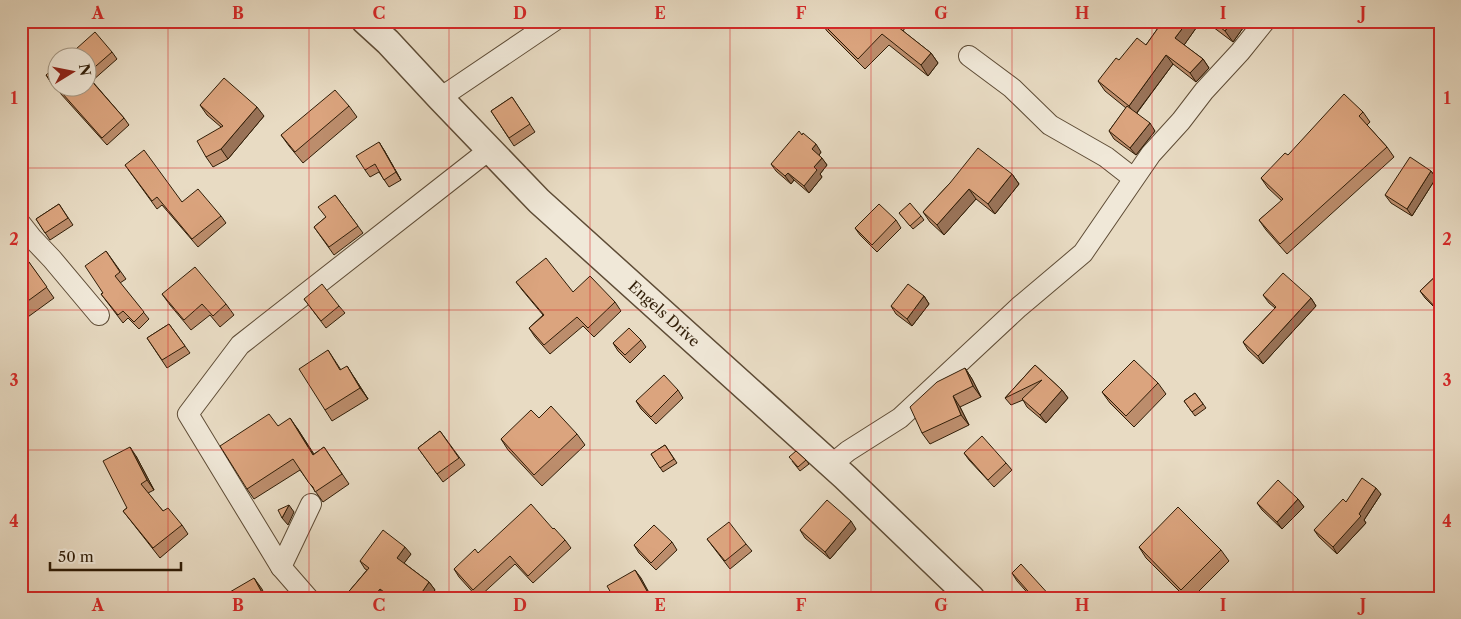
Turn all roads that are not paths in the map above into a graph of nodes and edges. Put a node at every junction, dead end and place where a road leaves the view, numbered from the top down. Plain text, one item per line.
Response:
1 (365, 21) edge
2 (554, 21) edge
3 (1265, 21) edge
4 (969, 56) dead end
5 (440, 98) junction
6 (489, 150) junction
7 (1133, 178) junction
8 (21, 224) edge
9 (98, 315) dead end
10 (831, 465) junction
11 (311, 504) dead end
12 (280, 567) junction
13 (308, 598) edge
14 (971, 598) edge

1 - 5 street, Engels Drive
2 - 5 street
3 - 7 street
4 - 7 street
5 - 6 street, Engels Drive
6 - 10 street, Engels Drive
6 - 12 street
7 - 10 street
8 - 9 street
10 - 14 street, Engels Drive
11 - 12 street
12 - 13 street

